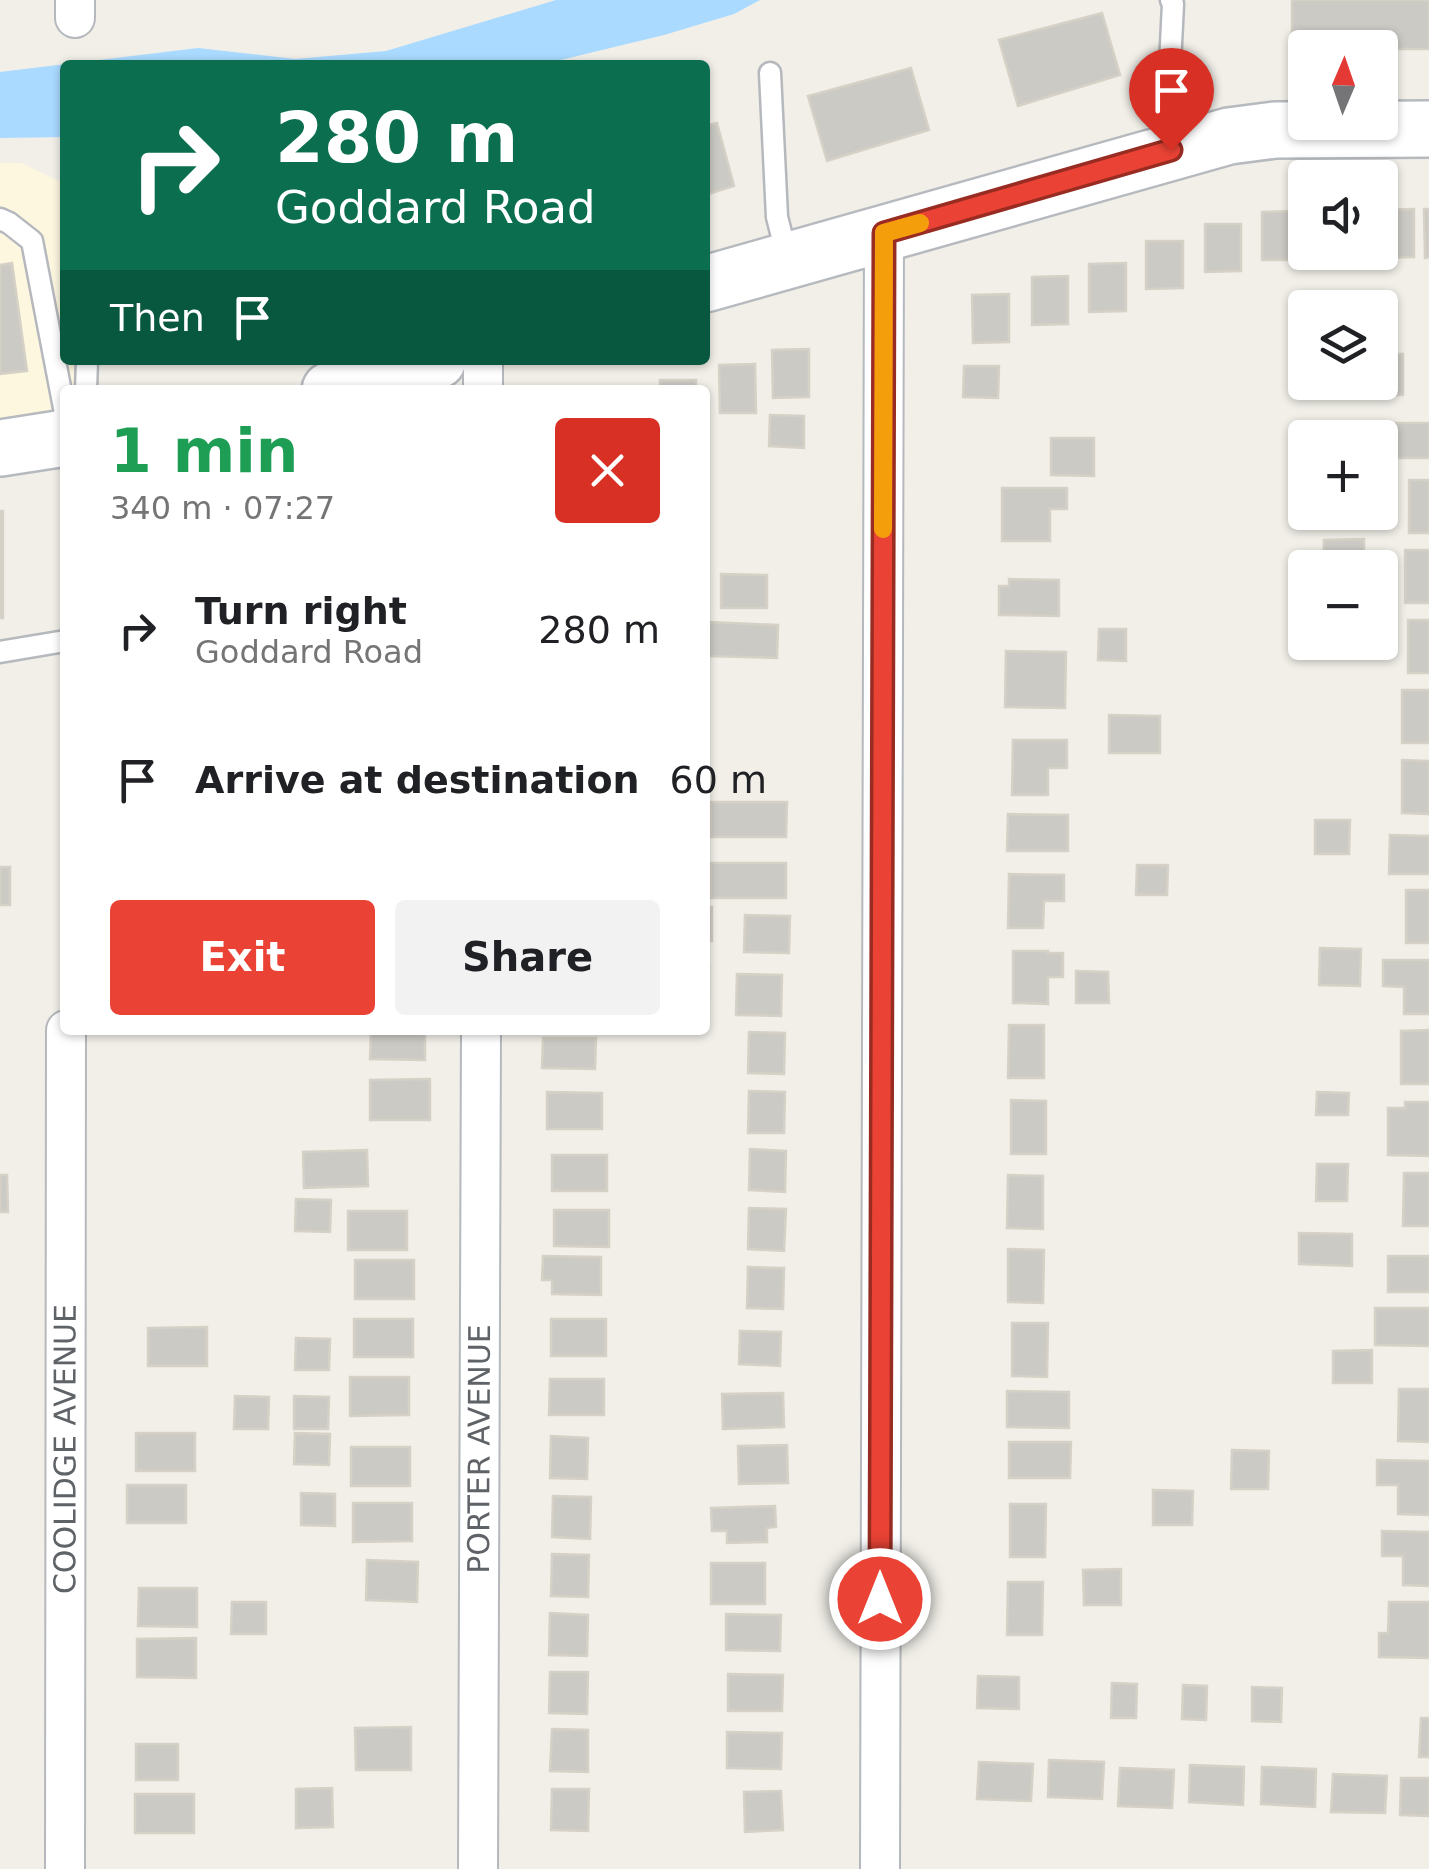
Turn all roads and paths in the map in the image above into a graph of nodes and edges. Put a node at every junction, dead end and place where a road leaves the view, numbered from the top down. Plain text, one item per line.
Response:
1 (1171, 0) edge
2 (770, 74) dead end
3 (1429, 128) edge
4 (1171, 150) junction
5 (0, 219) edge
6 (884, 233) junction
7 (788, 260) junction
8 (710, 283) edge
9 (420, 365) edge
10 (348, 385) edge
11 (60, 387) edge
12 (60, 439) edge
13 (0, 448) edge
14 (60, 642) edge
15 (0, 652) edge
16 (66, 1035) edge
17 (481, 1035) edge
18 (64, 1869) edge
19 (478, 1869) edge
20 (880, 1869) edge

1 - 4 lane
2 - 7 lane
3 - 4 street
4 - 6 street
5 - 11 lane
6 - 7 street
6 - 20 street
7 - 8 street
9 - 10 street
12 - 13 street
14 - 15 lane
16 - 18 street, COOLIDGE AVENUE
17 - 19 street, PORTER AVENUE

